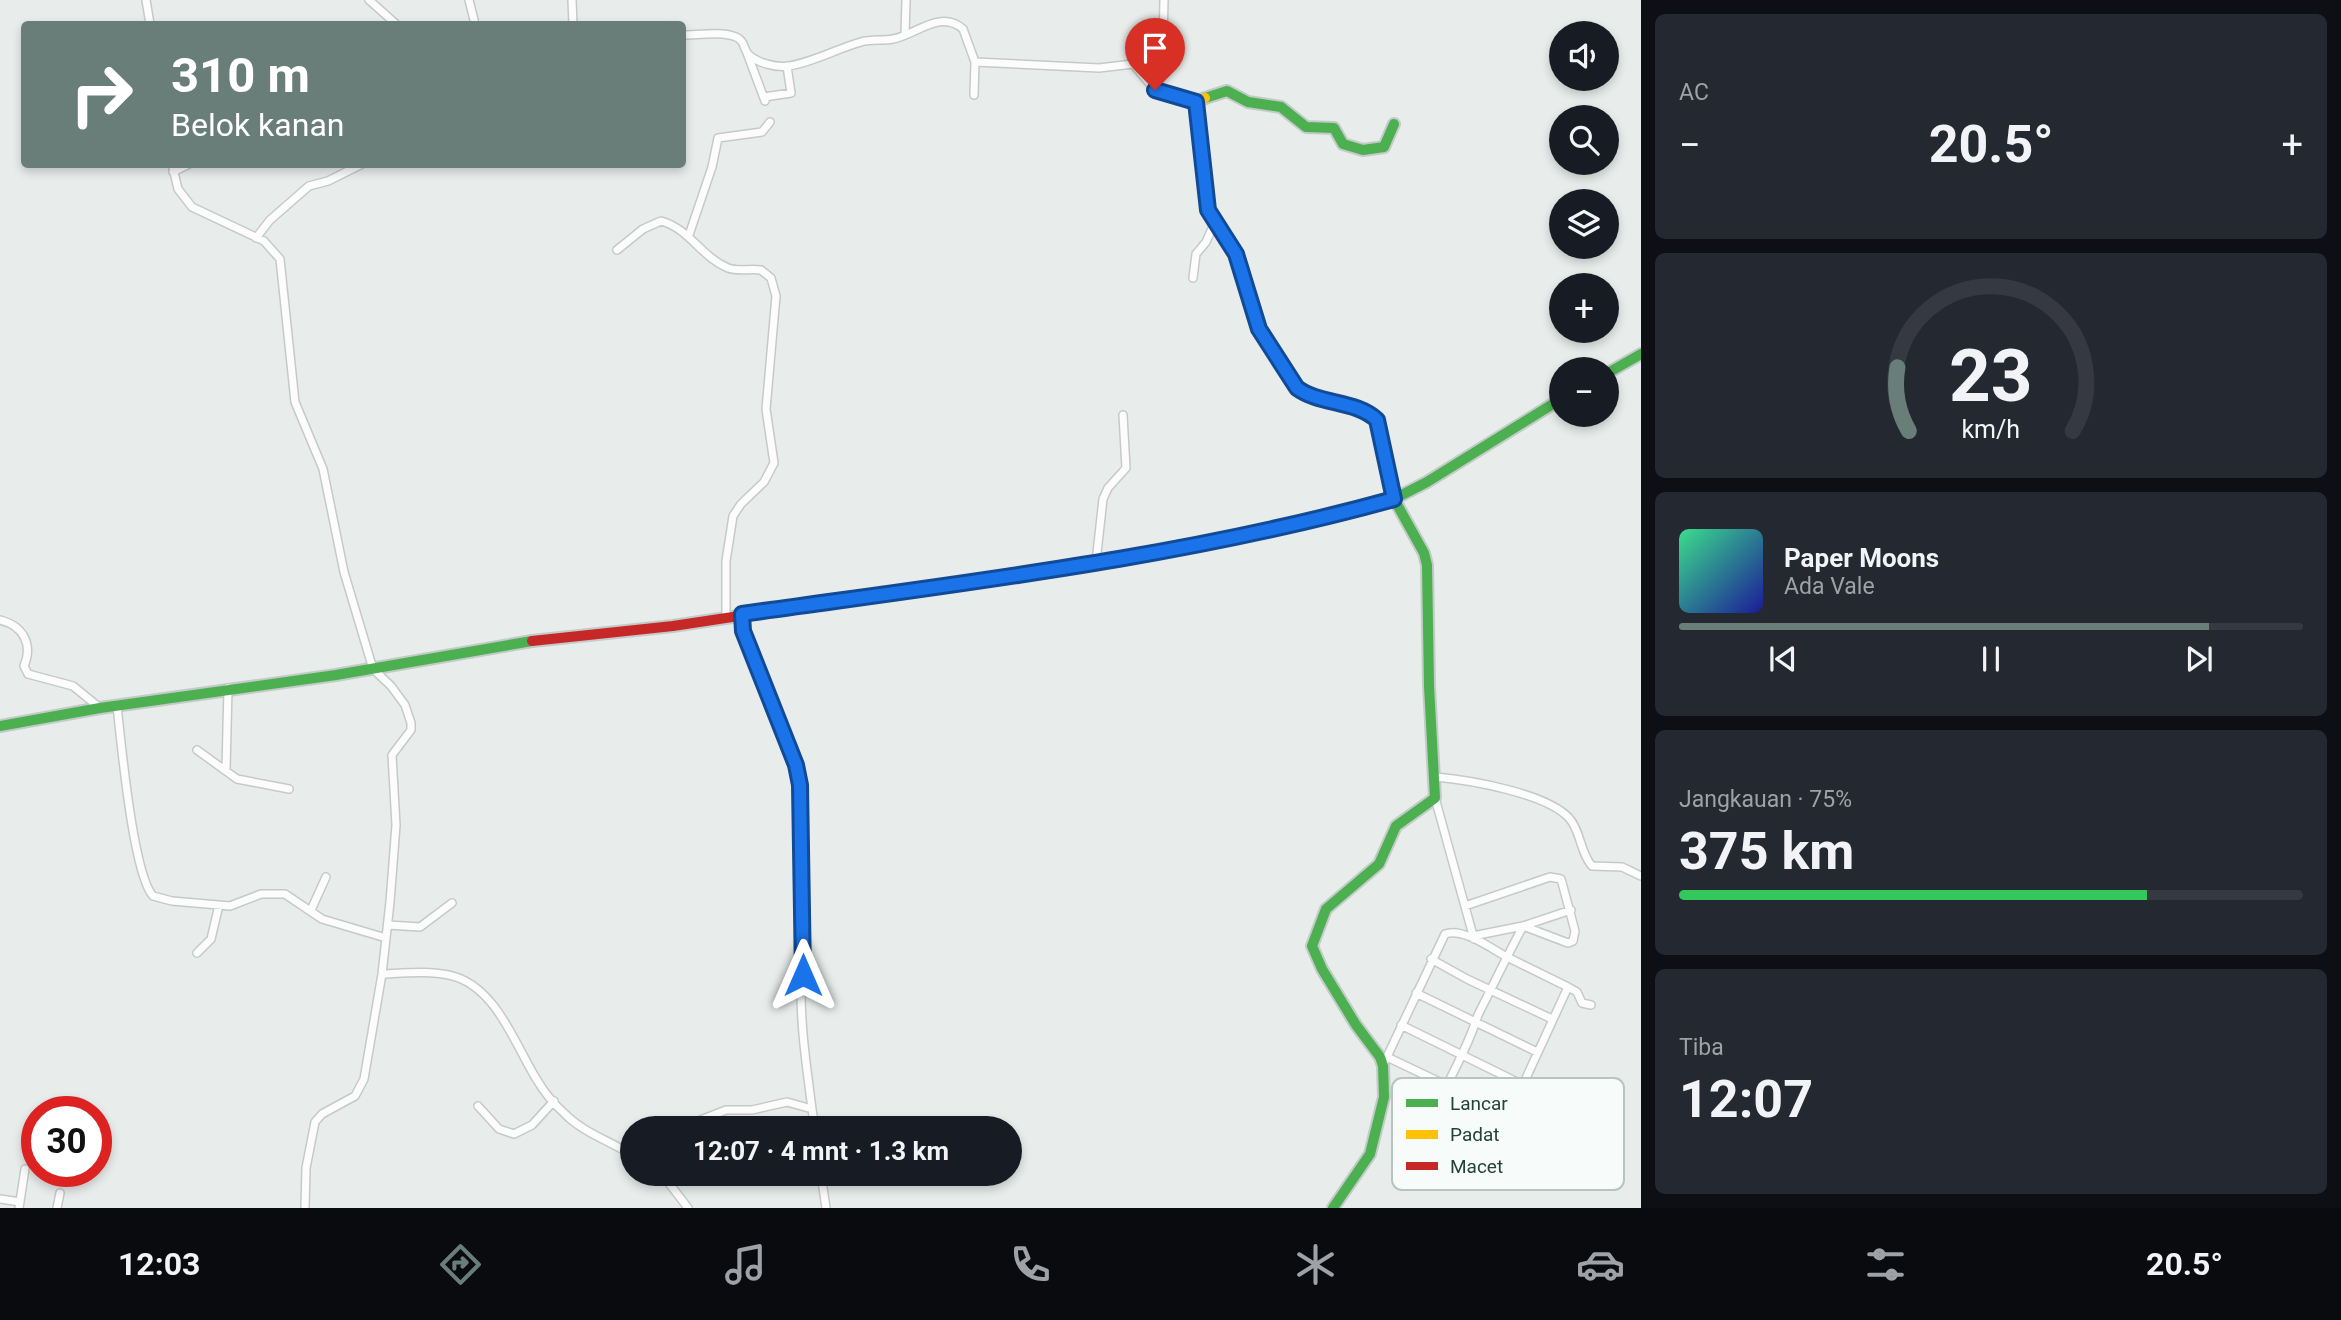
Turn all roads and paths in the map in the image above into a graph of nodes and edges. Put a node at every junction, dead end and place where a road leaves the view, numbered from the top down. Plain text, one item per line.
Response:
1 (146, 0) edge
2 (369, 0) edge
3 (469, 0) edge
4 (572, 0) edge
5 (906, 0) edge
6 (1164, 0) edge
7 (150, 21) edge
8 (393, 21) edge
9 (474, 21) edge
10 (573, 21) edge
11 (905, 34) junction
12 (686, 35) edge
13 (747, 53) junction
14 (982, 63) junction
15 (1133, 64) junction
16 (787, 66) junction
17 (974, 95) dead end
18 (1196, 102) junction
19 (770, 122) dead end
20 (1394, 124) dead end
21 (172, 168) edge
22 (354, 168) edge
23 (1215, 222) junction
24 (689, 235) junction
25 (256, 238) junction
26 (617, 250) dead end
27 (1193, 278) dead end
28 (1641, 354) edge
29 (1619, 367) edge
30 (1549, 406) edge
31 (1123, 415) dead end
32 (1394, 499) junction
33 (1096, 562) junction
34 (742, 614) junction
35 (726, 616) junction
36 (0, 620) edge
37 (373, 669) junction
38 (228, 688) junction
39 (117, 706) junction
40 (100, 708) junction
41 (0, 726) edge
42 (197, 750) dead end
43 (226, 770) junction
44 (1436, 777) junction
45 (289, 789) dead end
46 (1435, 798) junction
47 (1641, 876) edge
48 (326, 877) dead end
49 (452, 903) dead end
50 (219, 905) junction
51 (1465, 906) junction
52 (311, 910) junction
53 (1571, 910) junction
54 (388, 925) junction
55 (1522, 926) junction
56 (1474, 937) junction
57 (386, 938) junction
58 (197, 953) dead end
59 (1507, 957) junction
60 (1432, 960) junction
61 (382, 974) junction
62 (1568, 987) junction
63 (1491, 990) junction
64 (1416, 993) junction
65 (1591, 1005) dead end
66 (1552, 1019) junction
67 (1476, 1022) junction
68 (1401, 1026) junction
69 (1537, 1052) junction
70 (1461, 1055) junction
71 (1385, 1061) junction
72 (1425, 1078) edge
73 (1450, 1078) edge
74 (1509, 1078) edge
75 (1526, 1078) edge
76 (554, 1101) junction
77 (478, 1106) dead end
78 (812, 1109) junction
79 (711, 1116) edge
80 (813, 1116) edge
81 (620, 1148) edge
82 (671, 1186) edge
83 (823, 1186) edge
84 (22, 1187) edge
85 (60, 1193) dead end
86 (0, 1199) edge
87 (20, 1205) edge
88 (57, 1208) edge
89 (304, 1208) edge
90 (688, 1208) edge
91 (826, 1208) edge
92 (1333, 1208) edge

1 - 7 street
2 - 8 street
3 - 9 street
4 - 10 street
5 - 11 street
6 - 15 street
11 - 14 street
11 - 16 street
12 - 13 street
13 - 16 street
13 - 16 street
14 - 15 street
14 - 17 street
15 - 18 street
18 - 20 street
18 - 23 street
19 - 24 street
21 - 25 street
22 - 25 street
23 - 27 street
23 - 32 street
24 - 26 street
24 - 35 street
25 - 37 street
28 - 29 street
30 - 32 street
31 - 33 street
32 - 33 street
32 - 44 street
33 - 34 street
34 - 35 street
34 - 78 street
35 - 37 street
36 - 40 street
37 - 38 street
37 - 54 street
38 - 39 street
38 - 43 street
39 - 40 street
39 - 50 street
40 - 41 street
42 - 43 street
43 - 45 street
44 - 46 street
44 - 47 street
46 - 51 street
46 - 71 street
48 - 52 street
49 - 54 street
50 - 52 street
50 - 58 street
51 - 53 street
51 - 56 street
52 - 57 street
53 - 55 street
53 - 55 street
54 - 57 street
55 - 56 street
55 - 59 street
56 - 59 street
56 - 60 street
57 - 61 street
59 - 62 street
59 - 63 street
60 - 63 street
60 - 64 street
61 - 76 street
61 - 89 street
62 - 65 street
62 - 66 street
63 - 66 street
63 - 67 street
64 - 67 street
64 - 68 street
66 - 69 street
67 - 69 street
67 - 70 street
68 - 70 street
68 - 71 street
69 - 75 street
70 - 73 street
70 - 74 street
71 - 72 street
71 - 92 street
76 - 77 street
76 - 81 street
78 - 79 street
78 - 80 street
82 - 90 street
83 - 91 street
84 - 87 street
85 - 88 street
86 - 87 street

